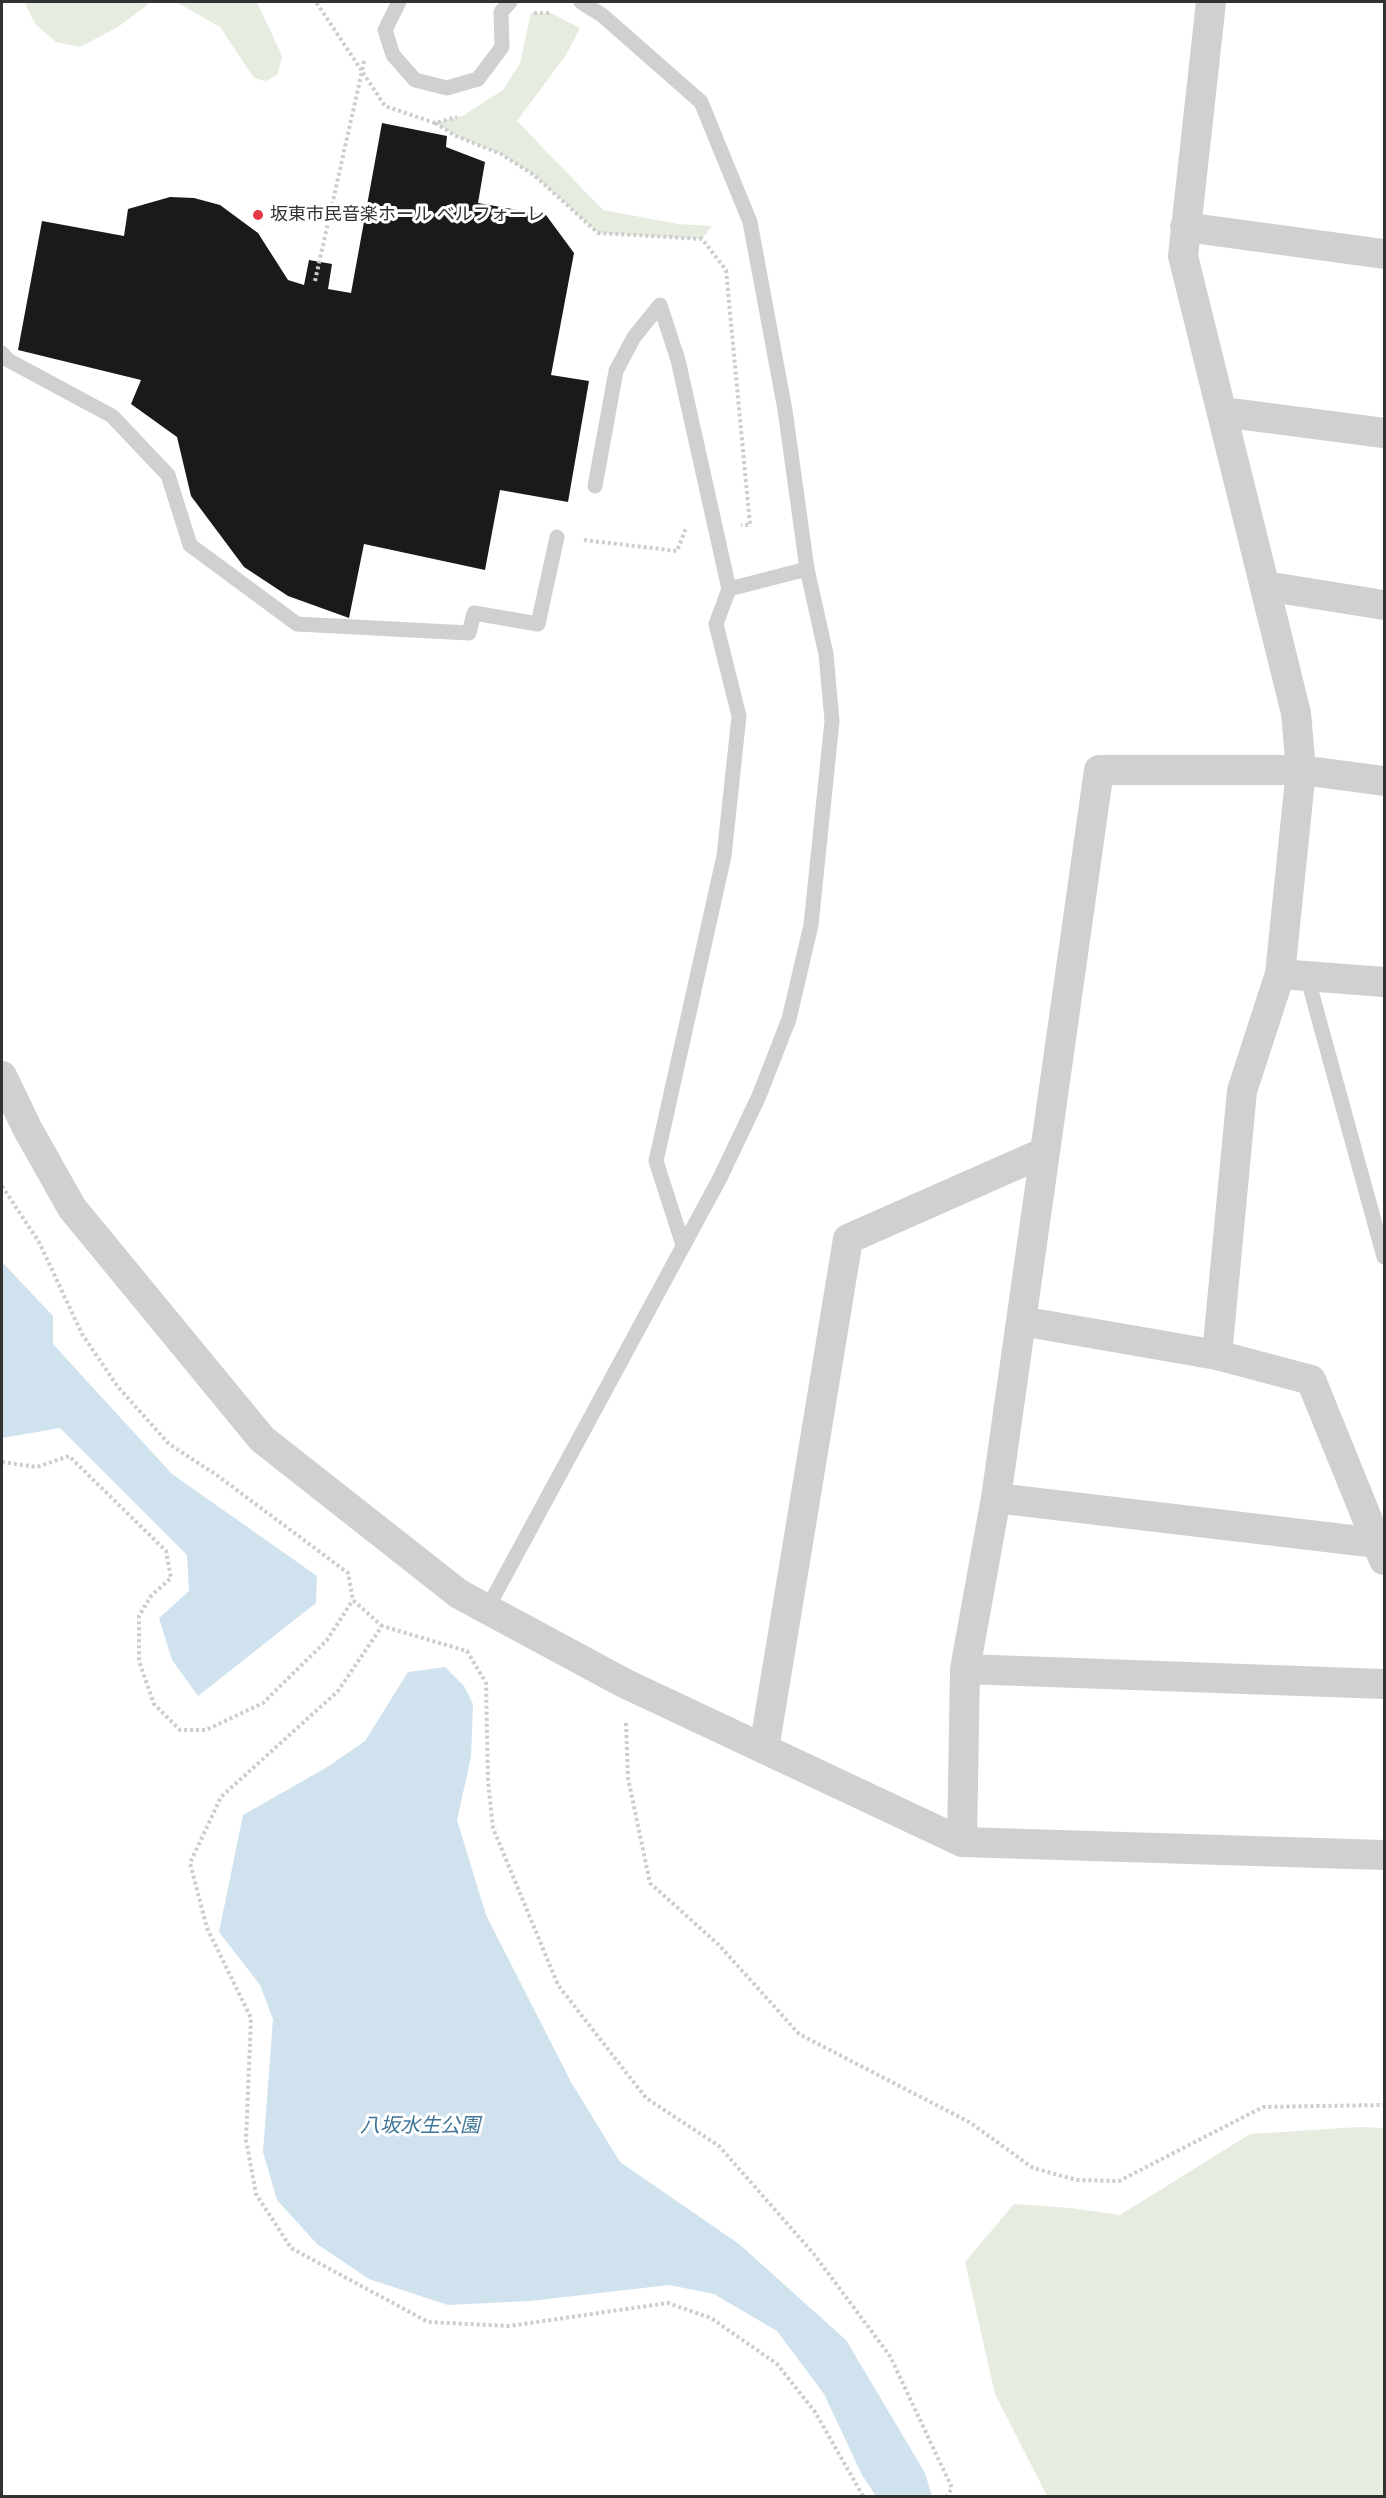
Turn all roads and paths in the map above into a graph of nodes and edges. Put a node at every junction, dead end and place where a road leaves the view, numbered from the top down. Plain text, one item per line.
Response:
1 (316, 2) edge
2 (399, 2) edge
3 (510, 2) edge
4 (580, 2) edge
5 (1211, 2) edge
6 (1185, 227) junction
7 (1384, 254) edge
8 (315, 281) dead end
9 (2, 353) edge
10 (1222, 412) junction
11 (1384, 433) edge
12 (596, 486) dead end
13 (557, 537) dead end
14 (807, 569) junction
15 (1265, 586) junction
16 (729, 589) junction
17 (1384, 605) edge
18 (1301, 770) junction
19 (1384, 781) edge
20 (1294, 975) junction
21 (1384, 982) edge
22 (2, 1076) edge
23 (1044, 1152) junction
24 (2, 1186) edge
25 (683, 1245) junction
26 (1384, 1257) edge
27 (1021, 1321) junction
28 (1217, 1355) junction
29 (2, 1462) edge
30 (996, 1498) junction
31 (1381, 1551) edge
32 (353, 1600) junction
33 (487, 1609) junction
34 (382, 1626) junction
35 (965, 1669) junction
36 (624, 1683) junction
37 (1384, 1684) edge
38 (764, 1749) junction
39 (963, 1842) junction
40 (1384, 1856) edge
41 (1384, 2105) edge
42 (863, 2496) edge
43 (947, 2496) edge

1 - 8 path
2 - 3 lane
4 - 14 lane
5 - 6 street
6 - 7 street
6 - 10 street
9 - 13 lane
10 - 11 street
10 - 15 street
12 - 16 lane
14 - 16 lane
14 - 25 lane
15 - 17 street
15 - 18 street
16 - 25 lane
18 - 19 street
18 - 20 street
18 - 23 street
20 - 21 street
20 - 26 lane
20 - 28 street
22 - 33 street
23 - 27 street
23 - 38 street
24 - 32 path
25 - 33 lane
27 - 28 street
27 - 30 street
28 - 31 street
29 - 32 path
30 - 31 street
30 - 35 street
32 - 34 path
33 - 36 street
34 - 42 path
34 - 43 path
35 - 37 street
35 - 39 street
36 - 38 street
36 - 41 path
38 - 39 street
39 - 40 street

